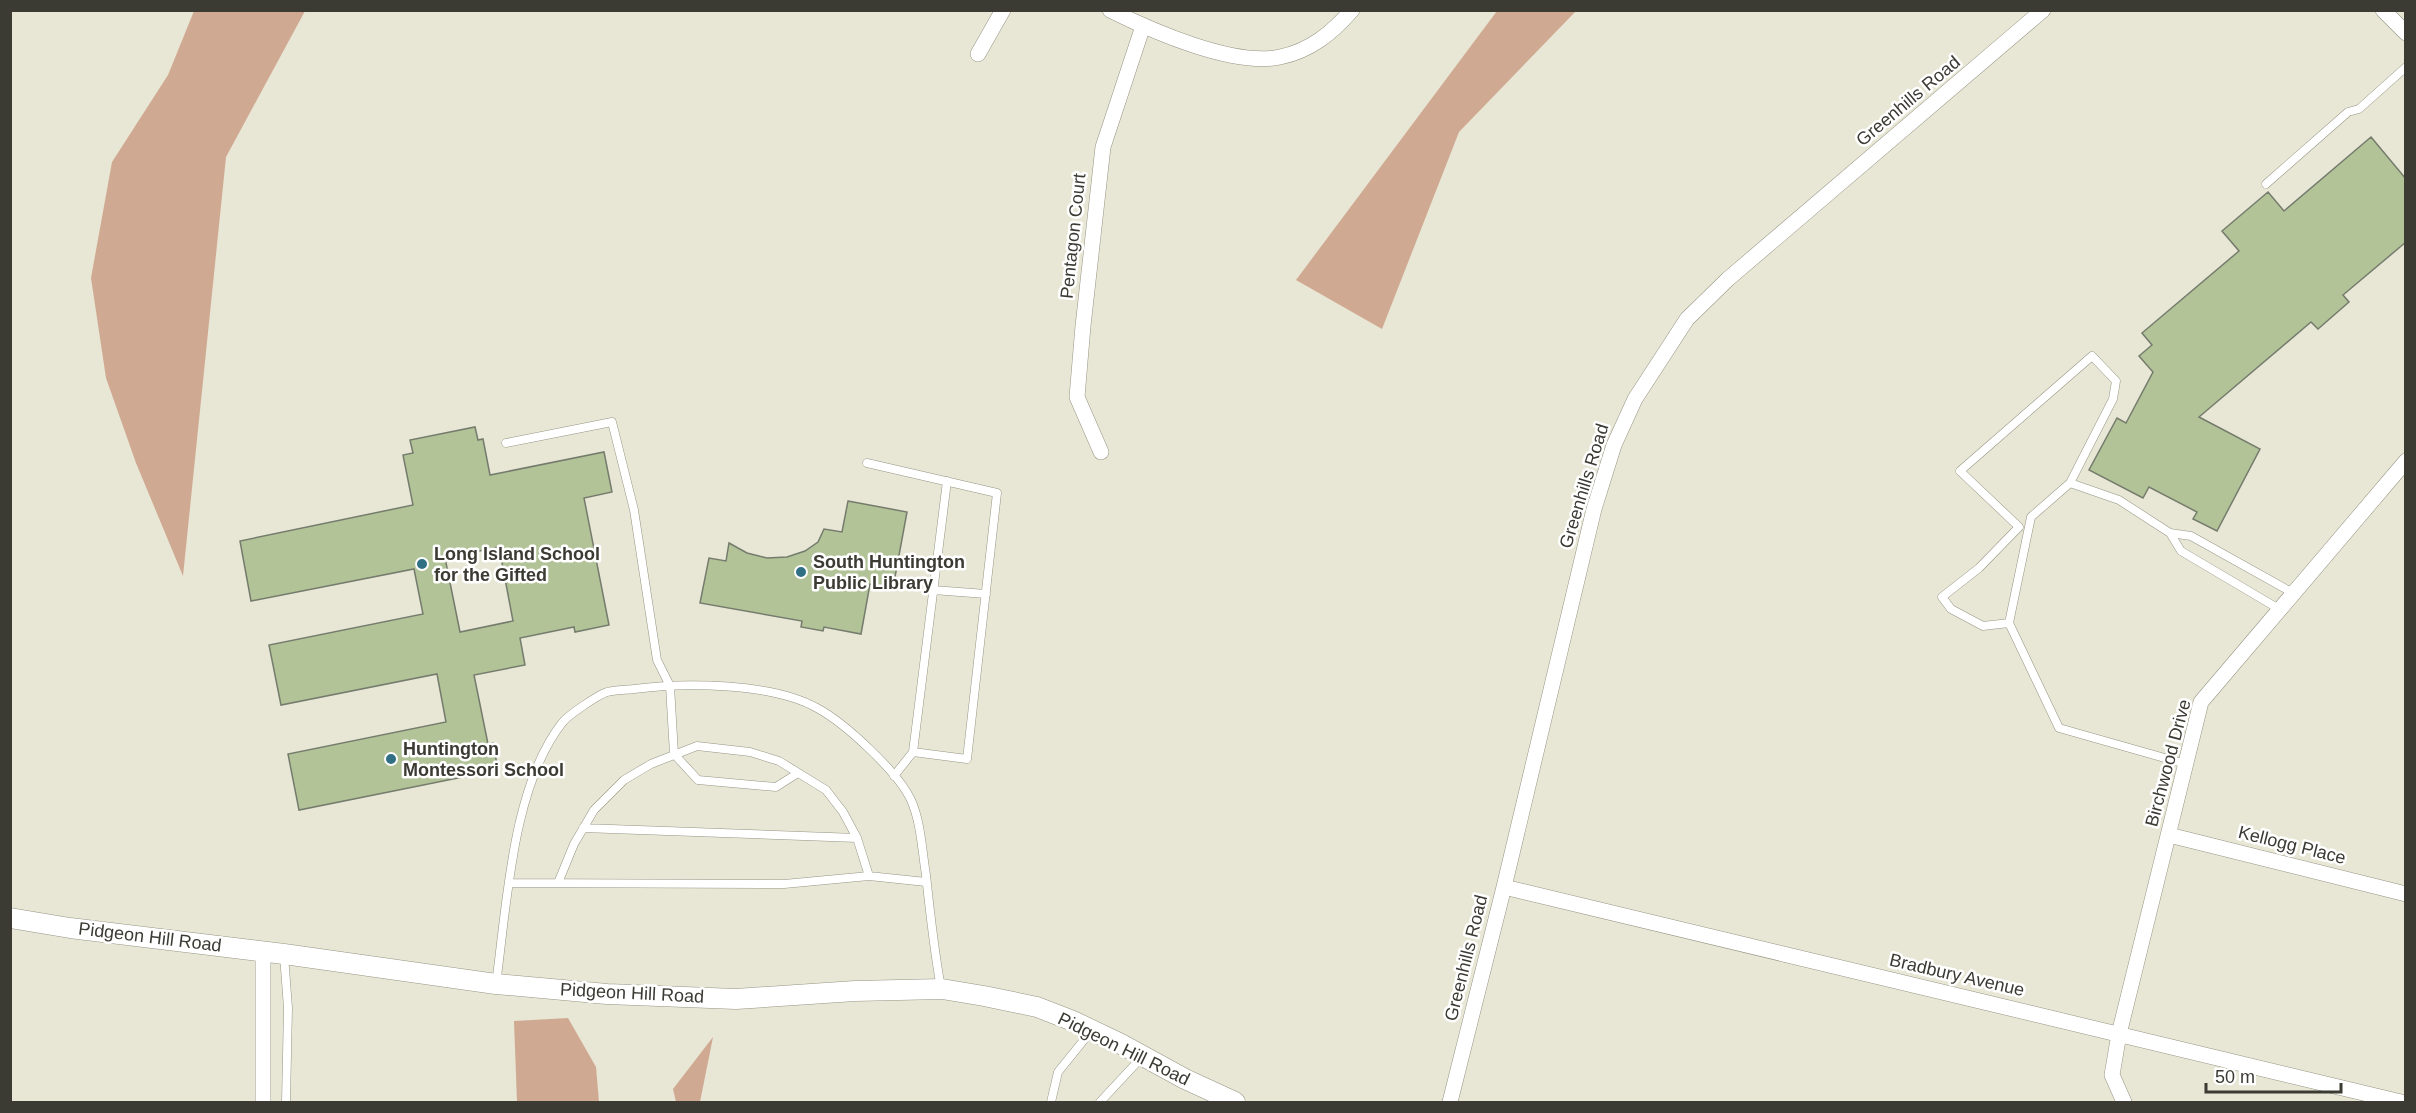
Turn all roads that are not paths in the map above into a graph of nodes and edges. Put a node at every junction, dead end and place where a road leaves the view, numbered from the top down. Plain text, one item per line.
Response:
1 (1003, 10) edge
2 (1110, 10) edge
3 (1352, 10) edge
4 (2043, 10) edge
5 (2382, 10) edge
6 (1143, 27) junction
7 (2406, 33) edge
8 (978, 54) dead end
9 (2406, 67) edge
10 (2266, 184) dead end
11 (506, 443) dead end
12 (1101, 452) dead end
13 (2406, 461) edge
14 (867, 463) dead end
15 (947, 481) junction
16 (2070, 483) junction
17 (2170, 533) junction
18 (933, 590) junction
19 (2293, 593) junction
20 (986, 594) junction
21 (2279, 609) junction
22 (2009, 623) junction
23 (670, 686) junction
24 (913, 752) junction
25 (674, 754) junction
26 (2186, 764) junction
27 (798, 773) junction
28 (894, 776) junction
29 (583, 828) junction
30 (2169, 835) junction
31 (857, 838) junction
32 (868, 876) junction
33 (926, 882) junction
34 (510, 883) junction
35 (558, 883) junction
36 (1504, 887) junction
37 (2406, 894) edge
38 (10, 918) edge
39 (263, 951) junction
40 (284, 954) junction
41 (496, 984) junction
42 (942, 989) junction
43 (1092, 1030) junction
44 (2119, 1034) junction
45 (1143, 1055) junction
46 (263, 1102) edge
47 (286, 1102) edge
48 (1051, 1102) edge
49 (1100, 1102) edge
50 (1234, 1102) edge
51 (1450, 1102) edge
52 (2124, 1102) edge
53 (2401, 1102) edge

1 - 8 street
2 - 6 street
3 - 6 street
4 - 36 street, Greenhills Road
5 - 7 street
6 - 12 street, Pentagon Court
9 - 10 lane
11 - 23 lane
13 - 19 street, Birchwood Drive
14 - 15 lane
15 - 18 lane
15 - 20 lane
16 - 17 lane
16 - 22 lane
16 - 22 lane
17 - 19 lane
17 - 21 lane
18 - 20 lane
18 - 24 lane
19 - 21 street, Birchwood Drive
20 - 24 lane
21 - 26 street, Birchwood Drive
22 - 26 lane
23 - 25 lane
23 - 28 lane
23 - 34 lane
24 - 28 lane
25 - 27 lane
25 - 27 lane
25 - 29 lane
26 - 30 street, Birchwood Drive
27 - 31 lane
28 - 33 lane
29 - 31 lane
29 - 35 lane
30 - 37 street, Kellogg Place
30 - 44 street, Birchwood Drive
31 - 32 lane
32 - 33 lane
32 - 35 lane
33 - 42 lane
34 - 35 lane
34 - 41 lane
36 - 44 street, Bradbury Avenue
36 - 51 street, Greenhills Road
38 - 39 street, Pidgeon Hill Road
39 - 40 street, Pidgeon Hill Road
39 - 46 street
40 - 41 street, Pidgeon Hill Road
40 - 47 lane
41 - 42 street, Pidgeon Hill Road
42 - 43 street, Pidgeon Hill Road
43 - 45 street, Pidgeon Hill Road
43 - 48 lane
44 - 52 street, Birchwood Drive
44 - 53 street, Bradbury Avenue
45 - 49 lane
45 - 50 street, Pidgeon Hill Road

